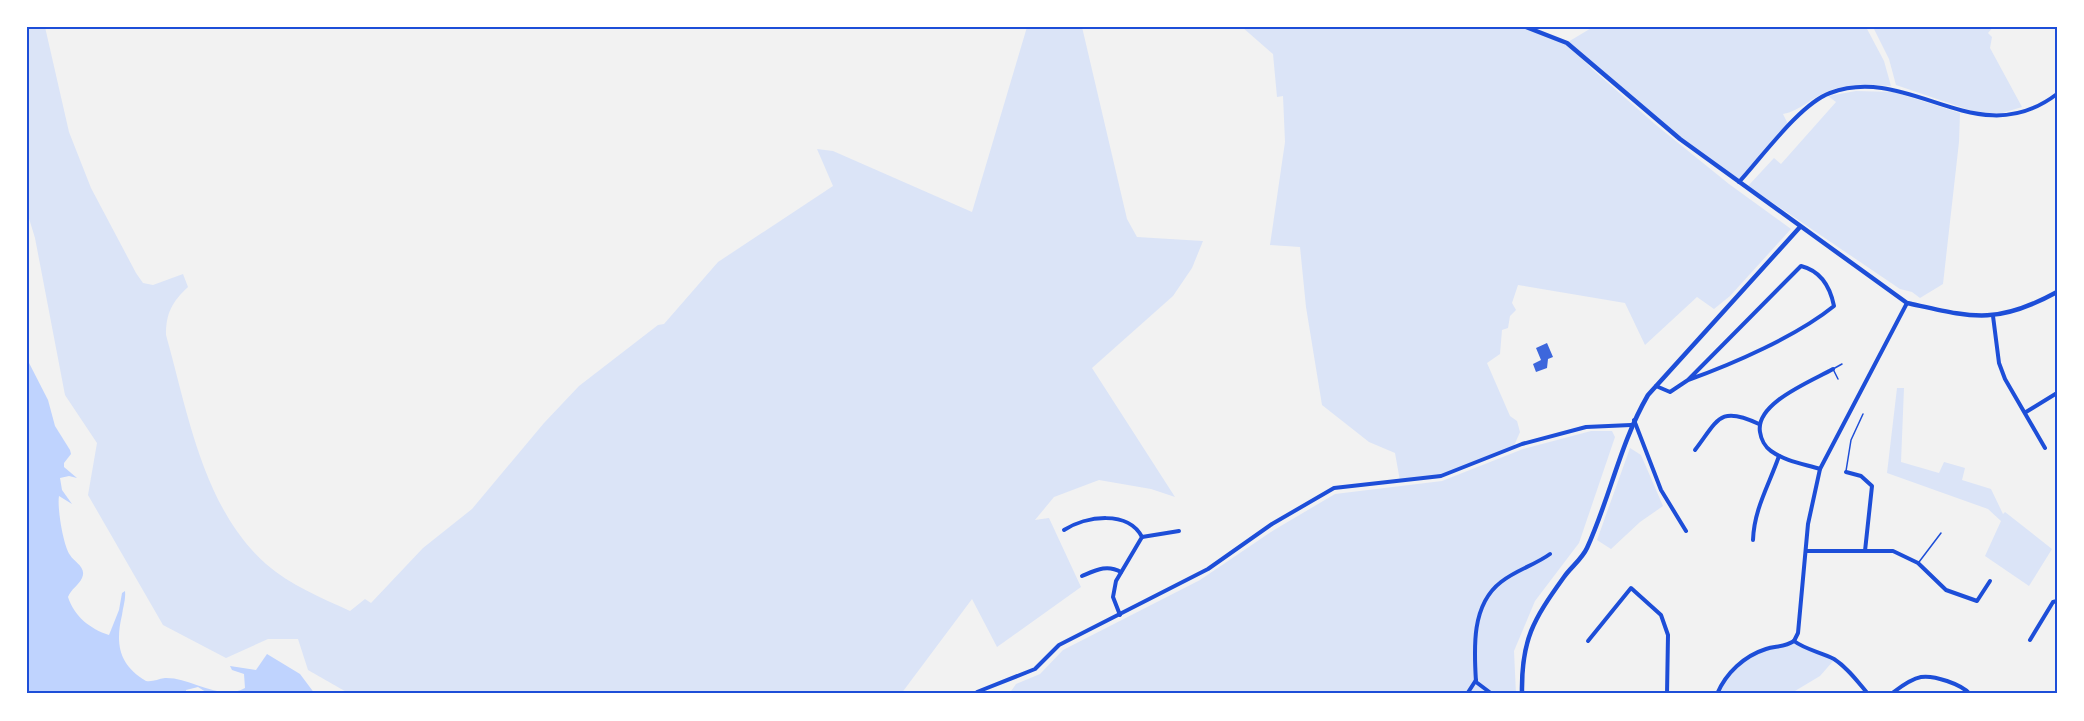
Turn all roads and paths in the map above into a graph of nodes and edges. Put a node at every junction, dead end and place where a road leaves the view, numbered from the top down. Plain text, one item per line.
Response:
1 (1526, 27) edge
2 (2057, 94) edge
3 (1738, 183) junction
4 (1800, 227) junction
5 (2057, 292) edge
6 (1907, 303) junction
7 (1993, 316) junction
8 (1842, 364) dead end
9 (1833, 369) junction
10 (1838, 379) dead end
11 (1688, 380) junction
12 (1655, 386) junction
13 (2057, 393) edge
14 (2026, 412) junction
15 (1863, 414) dead end
16 (1634, 419) junction
17 (1759, 423) junction
18 (1631, 425) junction
19 (2045, 448) dead end
20 (1695, 450) dead end
21 (1779, 456) junction
22 (1820, 469) junction
23 (1846, 472) joint
24 (1064, 530) dead end
25 (1179, 531) dead end
26 (1686, 531) dead end
27 (1941, 533) dead end
28 (1142, 537) junction
29 (1753, 540) dead end
30 (1806, 551) junction
31 (1865, 551) junction
32 (1550, 554) dead end
33 (1918, 563) junction
34 (1121, 572) junction
35 (1082, 576) dead end
36 (1990, 581) dead end
37 (2057, 600) edge
38 (1120, 615) junction
39 (2030, 640) dead end
40 (1588, 641) dead end
41 (1794, 641) junction
42 (1476, 680) junction
43 (976, 692) dead end
44 (1467, 694) edge
45 (1491, 694) edge
46 (1522, 694) edge
47 (1667, 694) edge
48 (1717, 694) edge
49 (1868, 694) edge
50 (1891, 694) edge
51 (1970, 694) edge

1 - 3 street
2 - 3 street
3 - 4 street
4 - 6 street
4 - 12 street
5 - 7 street
6 - 7 street
6 - 22 street
7 - 14 street
8 - 9 lane
9 - 10 lane
9 - 17 street
11 - 11 street
11 - 12 street
12 - 16 street
13 - 14 street
14 - 19 street
15 - 23 lane
16 - 18 street
16 - 26 street
17 - 20 street
17 - 21 street
18 - 38 street
18 - 46 street
21 - 22 street
21 - 29 street
22 - 30 street
23 - 31 street
24 - 28 street
25 - 28 street
27 - 33 lane
28 - 34 street
30 - 31 street
30 - 41 street
31 - 33 street
32 - 42 street
33 - 36 street
34 - 35 street
34 - 38 street
37 - 39 street
38 - 43 street
40 - 47 street
41 - 48 street
41 - 49 street
42 - 44 street
42 - 45 street
50 - 51 street

